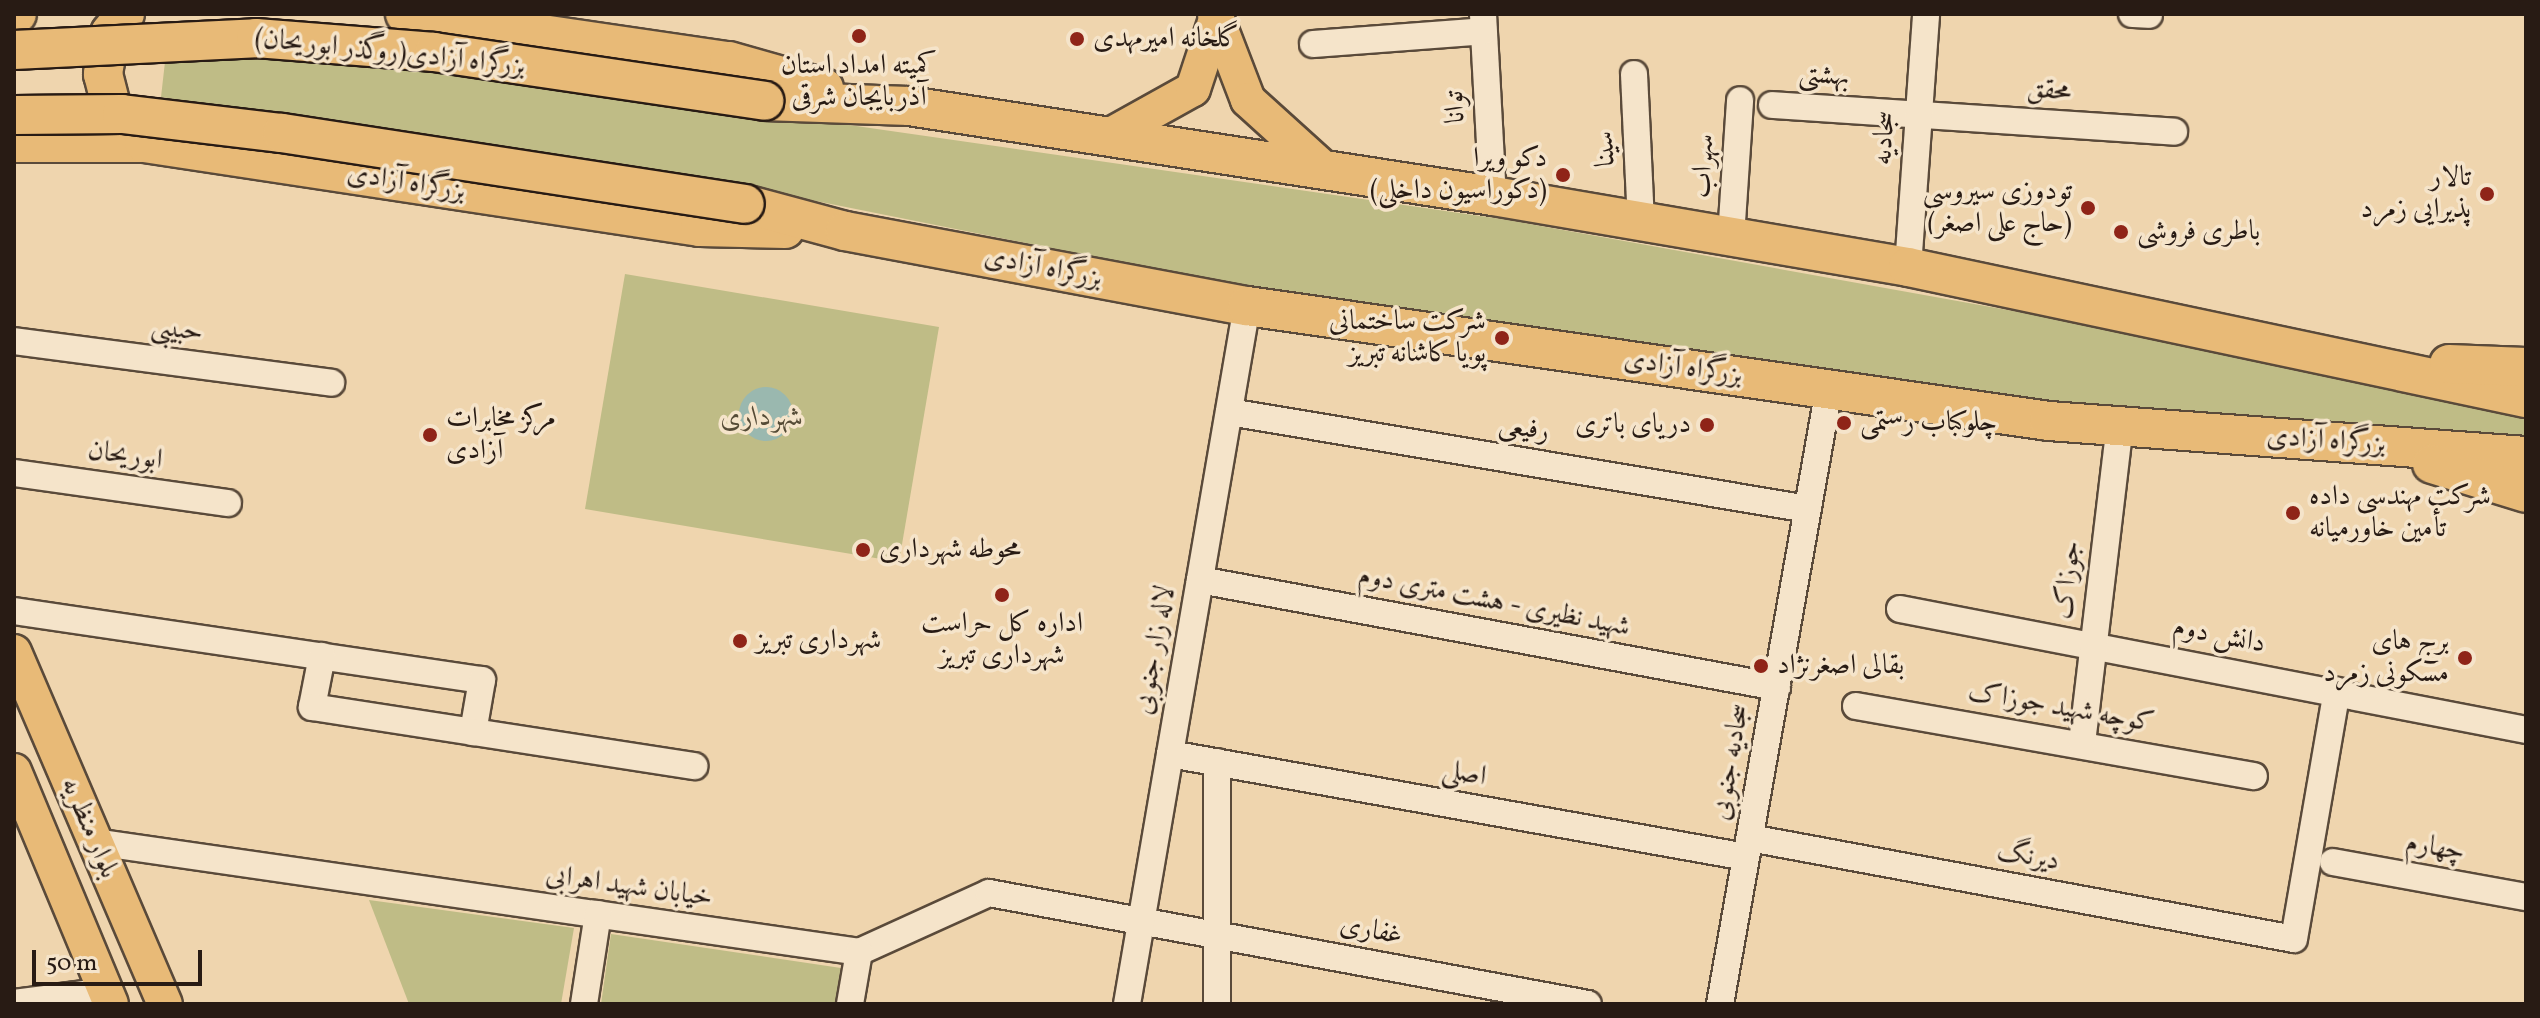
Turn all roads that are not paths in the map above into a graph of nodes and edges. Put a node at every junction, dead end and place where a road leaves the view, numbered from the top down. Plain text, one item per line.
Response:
1 (125, 14) edge
2 (405, 14) edge
3 (1926, 14) edge
4 (2132, 14) edge
5 (2149, 15) edge
6 (1216, 16) edge
7 (519, 22) edge
8 (1483, 23) edge
9 (1313, 44) dead end
10 (14, 50) edge
11 (1634, 74) dead end
12 (865, 100) junction
13 (1740, 100) dead end
14 (1772, 105) dead end
15 (14, 115) edge
16 (1919, 115) junction
17 (2174, 132) dead end
18 (1114, 133) junction
19 (14, 143) edge
20 (144, 143) junction
21 (1322, 167) junction
22 (1493, 196) junction
23 (1641, 221) junction
24 (845, 231) junction
25 (1731, 237) junction
26 (1908, 267) junction
27 (1247, 306) junction
28 (14, 341) edge
29 (2370, 361) junction
30 (2526, 367) edge
31 (331, 383) dead end
32 (1829, 389) junction
33 (2526, 398) edge
34 (1229, 412) junction
35 (2120, 426) junction
36 (2364, 444) junction
37 (2526, 456) edge
38 (14, 473) edge
39 (2526, 493) edge
40 (228, 503) dead end
41 (1808, 509) junction
42 (1200, 580) junction
43 (1900, 609) dead end
44 (14, 611) edge
45 (2093, 645) junction
46 (14, 652) edge
47 (322, 656) junction
48 (1777, 687) junction
49 (2337, 691) junction
50 (1856, 706) dead end
51 (2526, 730) edge
52 (473, 732) junction
53 (2082, 743) junction
54 (1170, 754) junction
55 (1217, 762) junction
56 (694, 766) dead end
57 (14, 771) edge
58 (2254, 776) dead end
59 (95, 842) junction
60 (1748, 848) junction
61 (2333, 862) dead end
62 (2526, 897) edge
63 (598, 914) junction
64 (1141, 920) junction
65 (1219, 935) junction
66 (859, 952) junction
67 (108, 998) edge
68 (14, 1003) edge
69 (165, 1004) edge
70 (584, 1004) edge
71 (850, 1004) edge
72 (1127, 1004) edge
73 (1217, 1004) edge
74 (1588, 1004) edge
75 (1720, 1004) edge

1 - 20 highway
2 - 7 highway
3 - 16 street, سجادیه
4 - 5 street
6 - 18 main road
6 - 21 main road
7 - 12 highway
8 - 9 street
8 - 22 street, توانا
10 - 12 highway, بزرگراه آزادی(روگذر ابوریحان), bridge
11 - 23 street, سینا
12 - 18 highway
13 - 25 street, سهراب
14 - 16 street, بهشتی
15 - 24 highway, بزرگراه آزادی, bridge
16 - 17 street, محقق
16 - 26 street, سجادیه
18 - 21 highway
19 - 20 highway, بزرگراه آزادی
20 - 24 highway, بزرگراه آزادی
21 - 22 highway
22 - 23 highway
23 - 25 highway
24 - 27 highway, بزرگراه آزادی
25 - 26 highway
26 - 29 highway
27 - 32 highway, بزرگراه آزادی
27 - 34 street, لاله زار جنوبی
28 - 31 street, حبیبی
29 - 30 highway
29 - 33 highway
32 - 35 highway, بزرگراه آزادی
32 - 41 street, سجادیه جنوبی
34 - 41 street, رفیعی
34 - 42 street, لاله زار جنوبی
35 - 36 highway, بزرگراه آزادی
35 - 45 street, جوزاک
36 - 37 highway, بزرگراه آزادی
36 - 39 highway
38 - 40 street, ابوریحان
41 - 48 street, سجادیه جنوبی
42 - 48 street, شهید نظیری - هشت متری دوم
42 - 54 street, لاله زار جنوبی
43 - 45 street, دانش دوم
44 - 47 street
45 - 49 street, دانش دوم
45 - 53 street, جوزاک
46 - 59 main road, بلوار منظریه
47 - 52 street
47 - 52 street
48 - 60 street, سجادیه جنوبی
49 - 51 street, دانش دوم
49 - 60 street, دیرنگ
50 - 53 street, کوچه شهید جوزاک
52 - 56 street
53 - 58 street, کوچه شهید جوزاک
54 - 55 street, اصلی
54 - 64 street, لاله زار جنوبی
55 - 60 street, اصلی
55 - 65 street
57 - 67 main road, بلوار منظریه
59 - 63 street, خیابان شهید اهرابی
59 - 69 main road, بلوار منظریه
60 - 75 street, سجادیه جنوبی
61 - 62 street, چهارم
63 - 66 street, خیابان شهید اهرابی
63 - 70 street
64 - 65 street, غفاری
64 - 66 street
64 - 72 street, لاله زار جنوبی
65 - 73 street
65 - 74 street, غفاری
66 - 71 street
67 - 68 street

